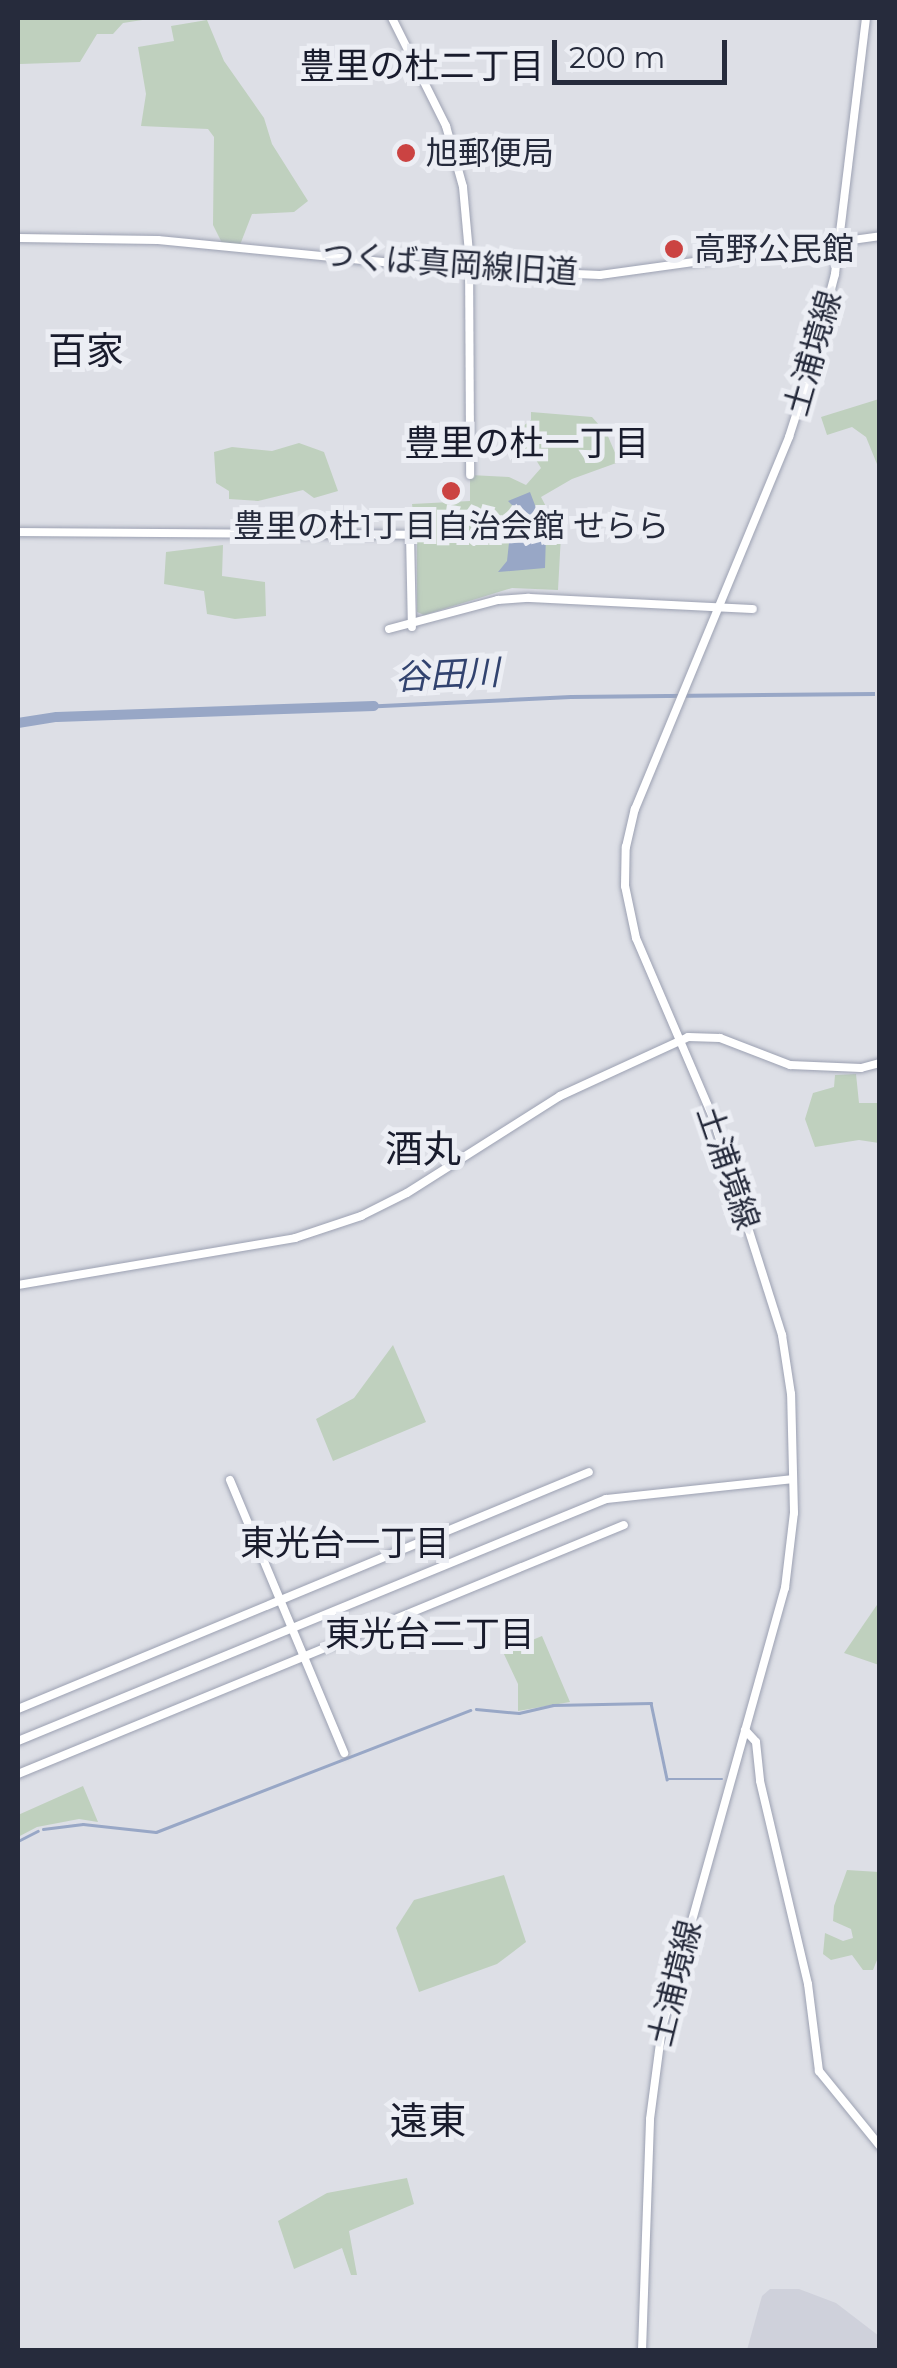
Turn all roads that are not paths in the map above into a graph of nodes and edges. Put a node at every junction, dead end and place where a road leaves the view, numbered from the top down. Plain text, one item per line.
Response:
1 (392, 18) edge
2 (866, 18) edge
3 (880, 236) edge
4 (18, 238) edge
5 (839, 241) junction
6 (469, 270) junction
7 (470, 475) dead end
8 (18, 532) edge
9 (719, 606) junction
10 (753, 609) dead end
11 (412, 627) junction
12 (389, 630) dead end
13 (680, 1041) junction
14 (880, 1063) edge
15 (18, 1284) edge
16 (589, 1472) dead end
17 (792, 1478) junction
18 (230, 1480) dead end
19 (624, 1525) dead end
20 (280, 1600) junction
21 (292, 1628) junction
22 (304, 1656) junction
23 (18, 1709) edge
24 (745, 1730) junction
25 (18, 1741) edge
26 (344, 1753) dead end
27 (18, 1774) edge
28 (880, 2146) edge
29 (642, 2350) edge

1 - 6 street
2 - 5 street, 土浦境線
3 - 5 street, つくば真岡線旧道
4 - 6 street, つくば真岡線旧道
5 - 6 street, つくば真岡線旧道
5 - 9 street, 土浦境線
6 - 7 street
8 - 11 street
9 - 10 street
9 - 11 street
9 - 13 street, 土浦境線
11 - 12 street
13 - 14 street
13 - 15 street
13 - 17 street, 土浦境線
16 - 20 street
17 - 21 street
17 - 24 street, 土浦境線
18 - 20 street
19 - 22 street
20 - 21 street
20 - 23 street
21 - 22 street
21 - 25 street
22 - 26 street
22 - 27 street
24 - 28 street
24 - 29 street, 土浦境線

